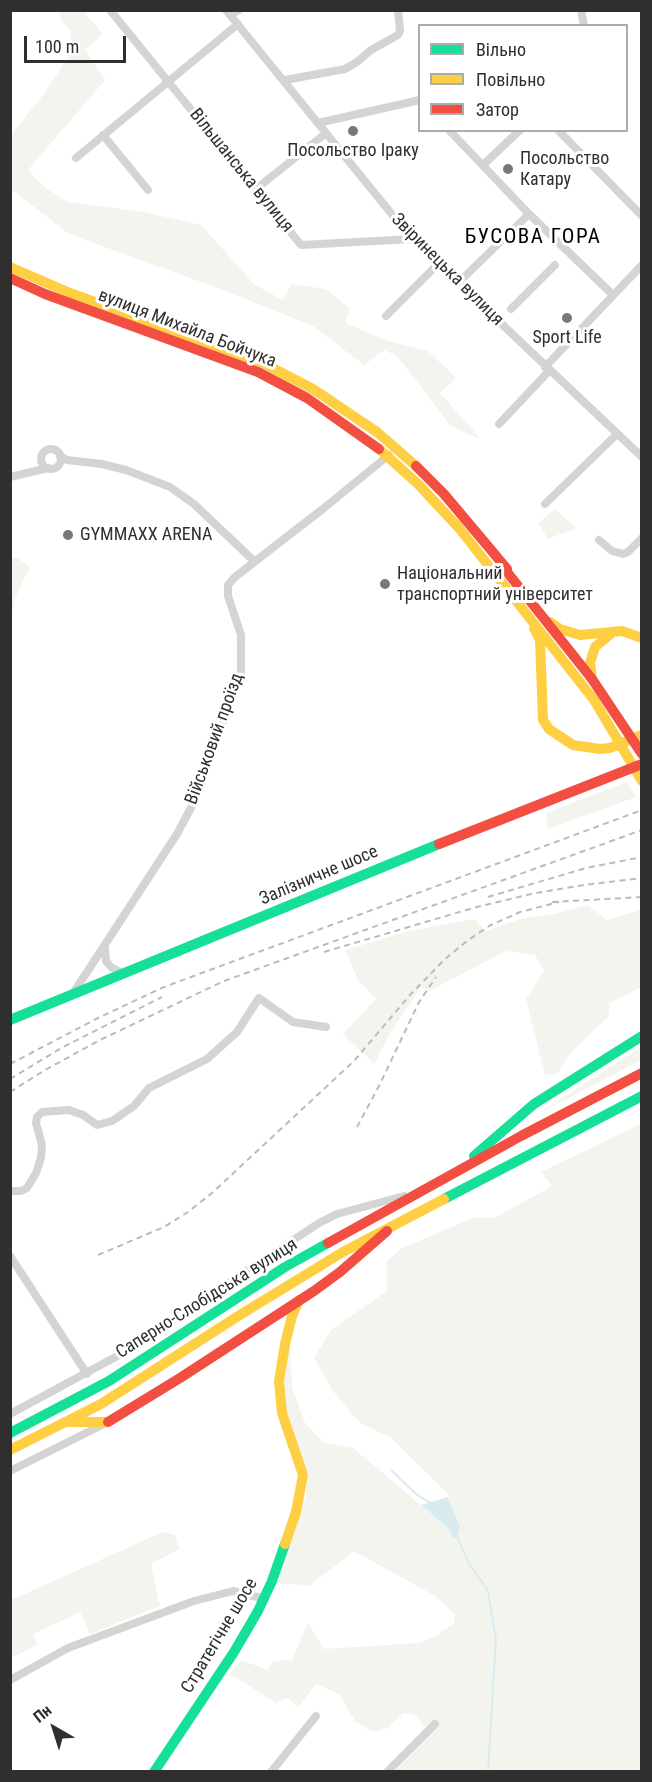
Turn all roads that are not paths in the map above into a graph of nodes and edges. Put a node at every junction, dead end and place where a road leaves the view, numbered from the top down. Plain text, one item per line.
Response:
1 (110, 10) edge
2 (239, 10) edge
3 (398, 10) edge
4 (228, 13) edge
5 (238, 24) junction
6 (285, 80) junction
7 (167, 81) junction
8 (418, 100) edge
9 (318, 123) junction
10 (451, 132) edge
11 (518, 132) edge
12 (560, 132) edge
13 (326, 133) junction
14 (103, 135) junction
15 (76, 158) dead end
16 (483, 165) junction
17 (256, 189) junction
18 (148, 190) dead end
19 (530, 214) junction
20 (642, 216) edge
21 (412, 239) junction
22 (438, 264) junction
23 (555, 265) dead end
24 (642, 265) edge
25 (10, 267) edge
26 (10, 278) edge
27 (458, 283) junction
28 (613, 295) junction
29 (511, 309) dead end
30 (386, 316) dead end
31 (547, 369) junction
32 (499, 424) dead end
33 (617, 434) junction
34 (397, 448) junction
35 (60, 456) junction
36 (388, 456) junction
37 (642, 457) edge
38 (80, 461) junction
39 (45, 466) junction
40 (58, 466) junction
41 (10, 477) edge
42 (545, 504) dead end
43 (642, 538) edge
44 (599, 540) dead end
45 (255, 561) junction
46 (519, 605) junction
47 (547, 620) junction
48 (614, 631) junction
49 (642, 638) edge
50 (592, 679) junction
51 (642, 735) edge
52 (642, 754) edge
53 (642, 764) edge
54 (642, 781) edge
55 (105, 946) junction
56 (123, 974) junction
57 (72, 995) junction
58 (10, 1020) edge
59 (326, 1027) dead end
60 (642, 1036) edge
61 (642, 1073) edge
62 (642, 1096) edge
63 (642, 1103) edge
64 (619, 1108) junction
65 (447, 1177) junction
66 (10, 1191) edge
67 (420, 1192) junction
68 (394, 1225) junction
69 (10, 1256) edge
70 (299, 1300) junction
71 (87, 1374) junction
72 (10, 1414) edge
73 (67, 1422) junction
74 (108, 1422) junction
75 (10, 1433) edge
76 (10, 1450) edge
77 (10, 1471) edge
78 (264, 1599) junction
79 (10, 1680) edge
80 (316, 1716) dead end
81 (435, 1724) dead end
82 (154, 1772) edge
83 (272, 1772) edge
84 (387, 1772) edge

1 - 7 street, Вільшанська вулиця
2 - 4 street
3 - 6 street
4 - 5 street, Звіринецька вулиця
5 - 6 street, Звіринецька вулиця
5 - 7 street
6 - 9 street, Звіринецька вулиця
7 - 14 street
7 - 17 street, Вільшанська вулиця
8 - 9 street
9 - 13 street, Звіринецька вулиця
10 - 16 street
11 - 16 street
12 - 20 street
13 - 17 street
13 - 21 street, Звіринецька вулиця
14 - 15 street
14 - 18 street
16 - 19 street
17 - 21 street, Вільшанська вулиця
19 - 27 street
19 - 28 street
21 - 22 street, Звіринецька вулиця
22 - 27 street, Звіринецька вулиця
22 - 30 street
23 - 29 street
24 - 28 street
25 - 34 main road, вулиця Михайла Бойчука
26 - 36 main road, вулиця Михайла Бойчука
27 - 31 street, Звіринецька вулиця
28 - 31 street
31 - 32 street
31 - 33 street, Звіринецька вулиця
33 - 37 street, Звіринецька вулиця
33 - 42 street
34 - 36 street, Військовий проїзд
34 - 47 main road, вулиця Михайла Бойчука
35 - 38 street
35 - 39 street
35 - 40 street
36 - 45 street, Військовий проїзд
36 - 46 main road, вулиця Михайла Бойчука
38 - 40 street
38 - 45 street
39 - 40 street
39 - 41 street
43 - 44 street
45 - 55 street, Військовий проїзд
46 - 51 main road
46 - 54 main road, вулиця Михайла Бойчука
47 - 48 main road
47 - 50 main road, вулиця Михайла Бойчука
48 - 49 main road
48 - 50 main road
50 - 52 main road, вулиця Михайла Бойчука
53 - 56 main road, Залізничне шосе
55 - 56 street
55 - 57 street, Військовий проїзд
56 - 57 main road, Залізничне шосе
57 - 58 main road, Залізничне шосе
59 - 66 street
60 - 65 main road
61 - 65 main road, Саперно-Слобідська вулиця
62 - 64 main road, Саперно-Слобідська вулиця
63 - 64 main road
64 - 68 main road, Саперно-Слобідська вулиця
65 - 67 main road, Саперно-Слобідська вулиця
67 - 71 street, Саперно-Слобідська вулиця
67 - 75 main road, Саперно-Слобідська вулиця
68 - 70 main road, Саперно-Слобідська вулиця
68 - 73 main road, Саперно-Слобідська вулиця
69 - 71 street
70 - 74 main road, Саперно-Слобідська вулиця
70 - 78 main road, Стратегічне шосе
71 - 72 street, Саперно-Слобідська вулиця
73 - 74 main road
73 - 76 main road, Саперно-Слобідська вулиця
74 - 77 street, Саперно-Слобідська вулиця
78 - 79 street
78 - 82 main road, Стратегічне шосе
80 - 83 street
81 - 84 street

